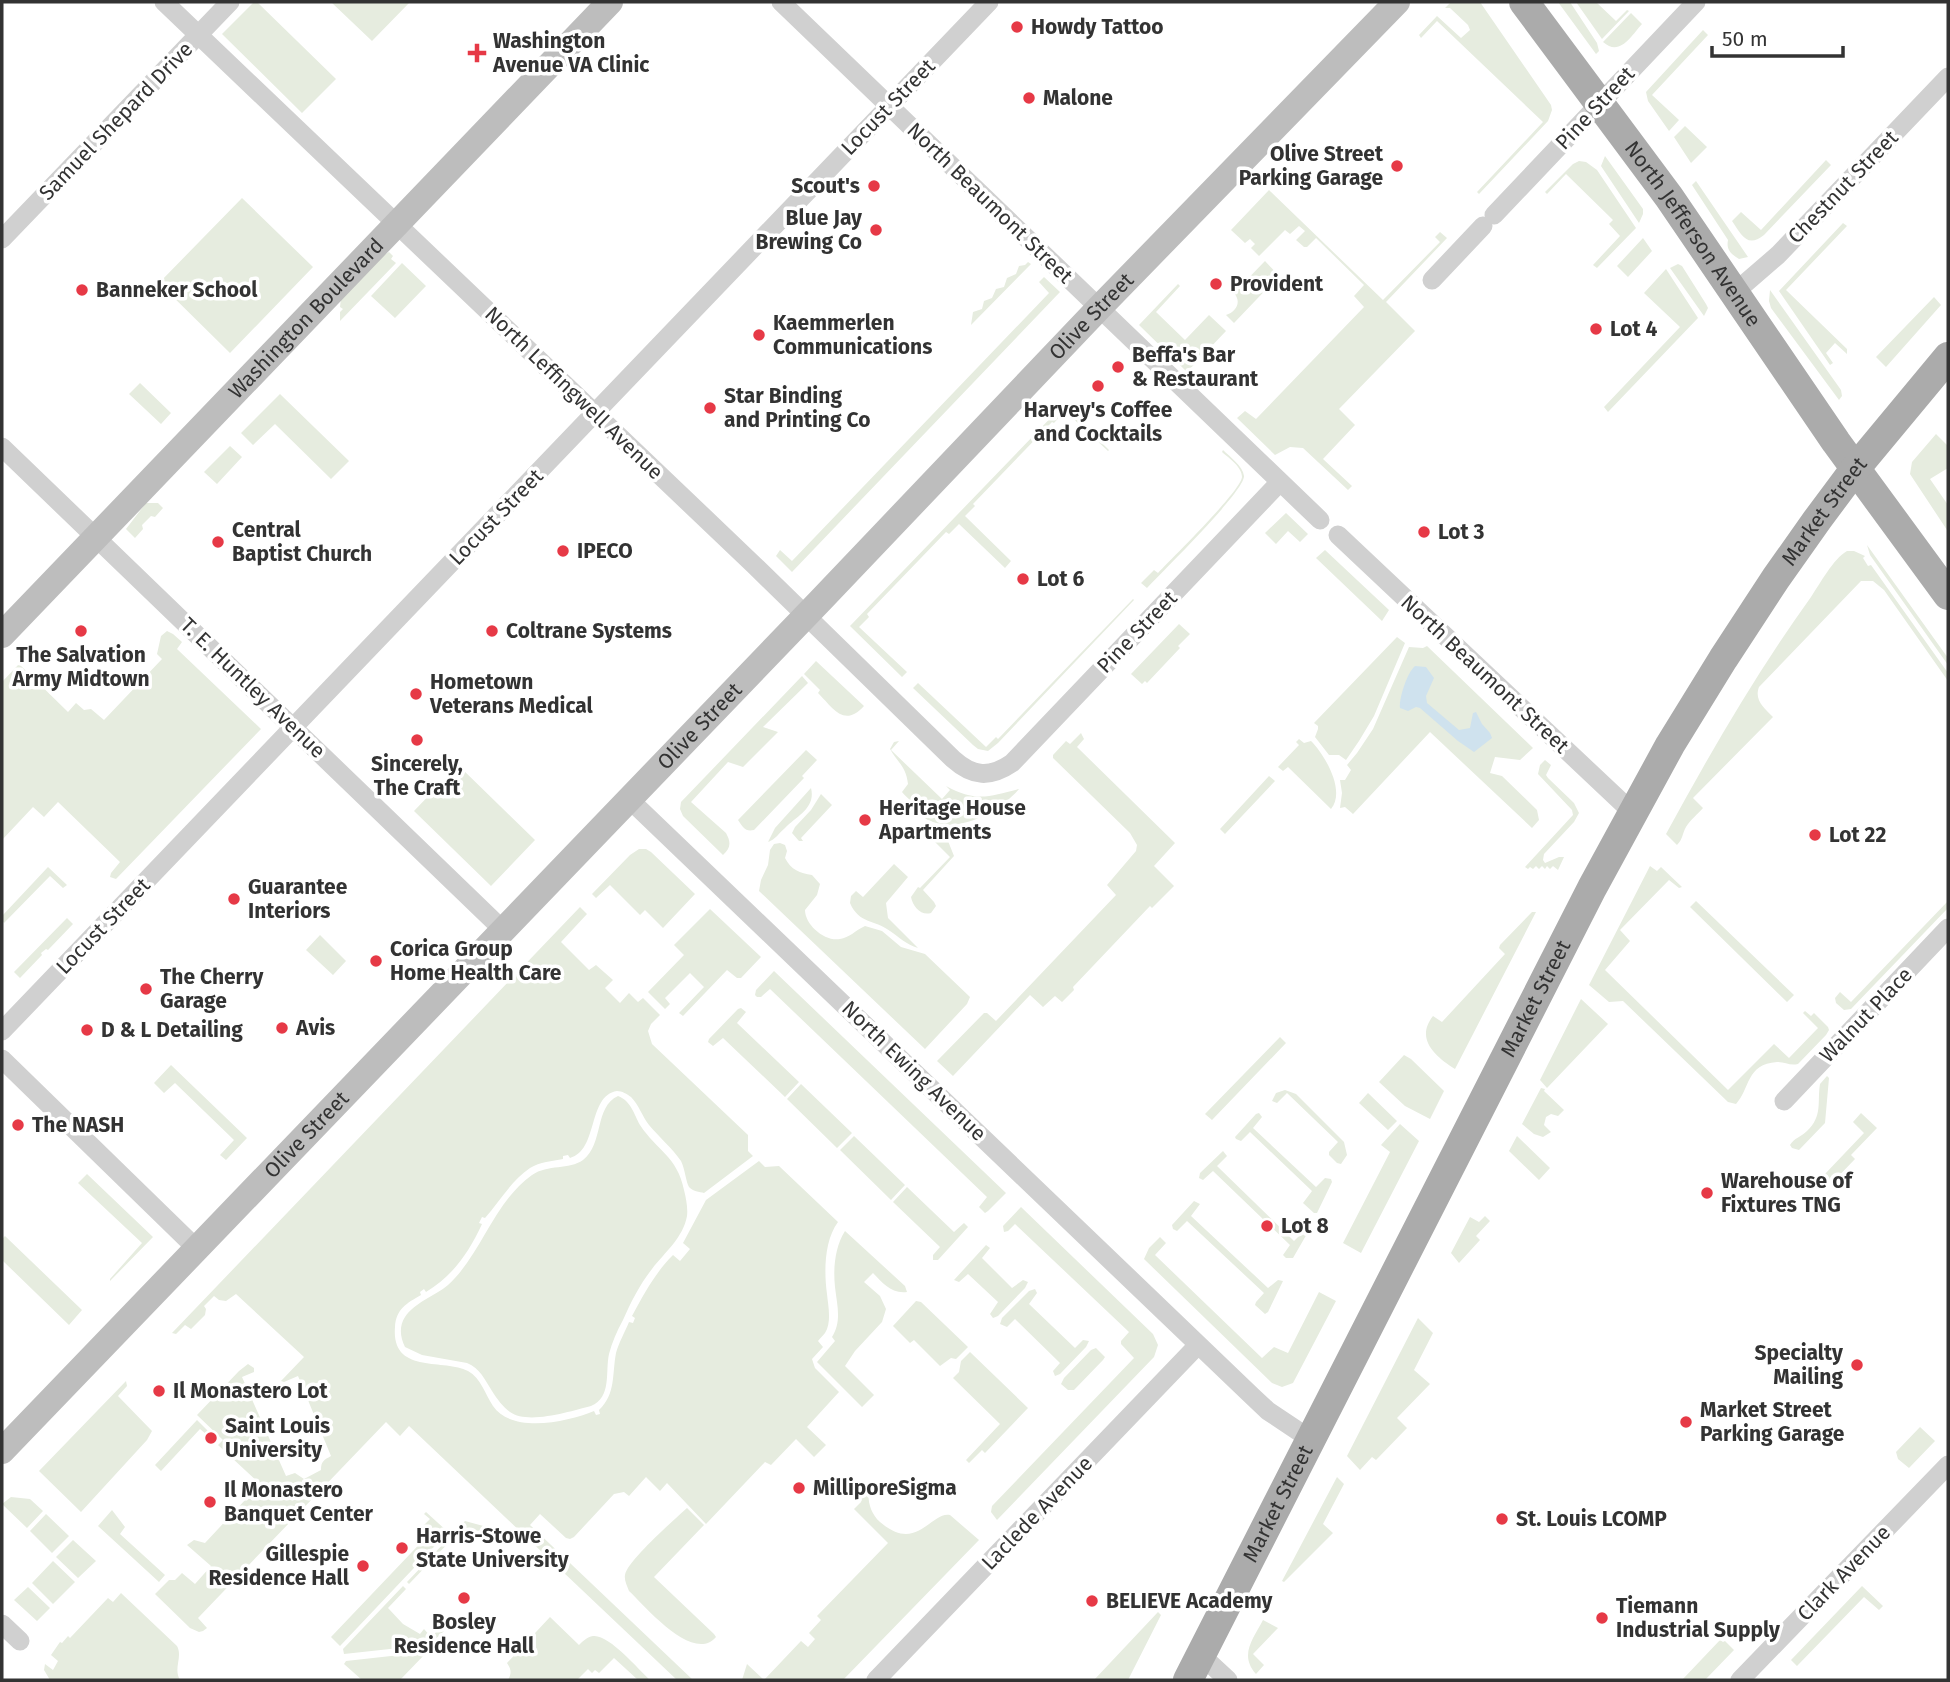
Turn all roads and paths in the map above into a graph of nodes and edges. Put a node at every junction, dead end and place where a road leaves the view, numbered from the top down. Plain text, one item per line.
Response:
1 (164, 2) edge
2 (230, 2) edge
3 (611, 2) edge
4 (781, 2) edge
5 (989, 2) edge
6 (1397, 2) edge
7 (1524, 2) edge
8 (1696, 2) edge
9 (198, 35) junction
10 (1948, 76) edge
11 (1601, 103) junction
12 (889, 106) junction
13 (397, 223) junction
14 (2, 239) edge
15 (1432, 280) dead end
16 (1734, 293) junction
17 (1099, 309) junction
18 (1948, 357) edge
19 (594, 414) junction
20 (2, 447) edge
21 (1855, 469) junction
22 (1280, 482) junction
23 (1321, 520) dead end
24 (1338, 536) dead end
25 (96, 538) junction
26 (1948, 595) edge
27 (805, 617) junction
28 (2, 635) edge
29 (293, 727) junction
30 (989, 774) joint
31 (629, 799) junction
32 (1632, 812) junction
33 (1948, 928) edge
34 (503, 930) junction
35 (2, 1031) edge
36 (2, 1059) edge
37 (1784, 1101) dead end
38 (197, 1249) junction
39 (1198, 1345) junction
40 (1310, 1439) junction
41 (2, 1451) edge
42 (1948, 1465) edge
43 (2, 1624) edge
44 (20, 1641) dead end
45 (1195, 1667) edge
46 (876, 1680) edge
47 (1228, 1680) edge
48 (1740, 1680) edge

1 - 9 street, North Leffingwell Avenue
2 - 9 street, Samuel Shepard Drive
3 - 13 main road, Washington Boulevard
4 - 12 street, North Beaumont Street
5 - 12 street, Locust Street
6 - 17 main road, Olive Street
7 - 11 main road, North Jefferson Avenue
8 - 11 street, Pine Street
9 - 13 street, North Leffingwell Avenue
9 - 14 street, Samuel Shepard Drive
10 - 16 street, Chestnut Street
11 - 15 street, Pine Street
11 - 16 main road, North Jefferson Avenue
12 - 17 street, North Beaumont Street
12 - 19 street, Locust Street
13 - 19 street, North Leffingwell Avenue
13 - 25 main road, Washington Boulevard
16 - 21 main road, North Jefferson Avenue
17 - 22 street, North Beaumont Street
17 - 27 main road, Olive Street
18 - 21 main road, Market Street
19 - 27 street, North Leffingwell Avenue
19 - 29 street, Locust Street
20 - 25 street, T. E. Huntley Avenue
21 - 26 main road, North Jefferson Avenue
21 - 32 main road, Market Street
22 - 23 street, North Beaumont Street
22 - 30 street, Pine Street
24 - 32 street, North Beaumont Street
25 - 28 main road, Washington Boulevard
25 - 29 street, T. E. Huntley Avenue
27 - 30 street, North Leffingwell Avenue
27 - 31 main road, Olive Street
29 - 34 street, T. E. Huntley Avenue
29 - 35 street, Locust Street
31 - 34 main road, Olive Street
31 - 39 street, North Ewing Avenue
32 - 40 main road, Market Street
33 - 37 street, Walnut Place
34 - 38 main road, Olive Street
36 - 38 street
38 - 41 main road, Olive Street
39 - 40 street, North Ewing Avenue
39 - 46 street, Laclede Avenue
40 - 45 main road, Market Street
42 - 48 street, Clark Avenue
43 - 44 street
45 - 47 street

